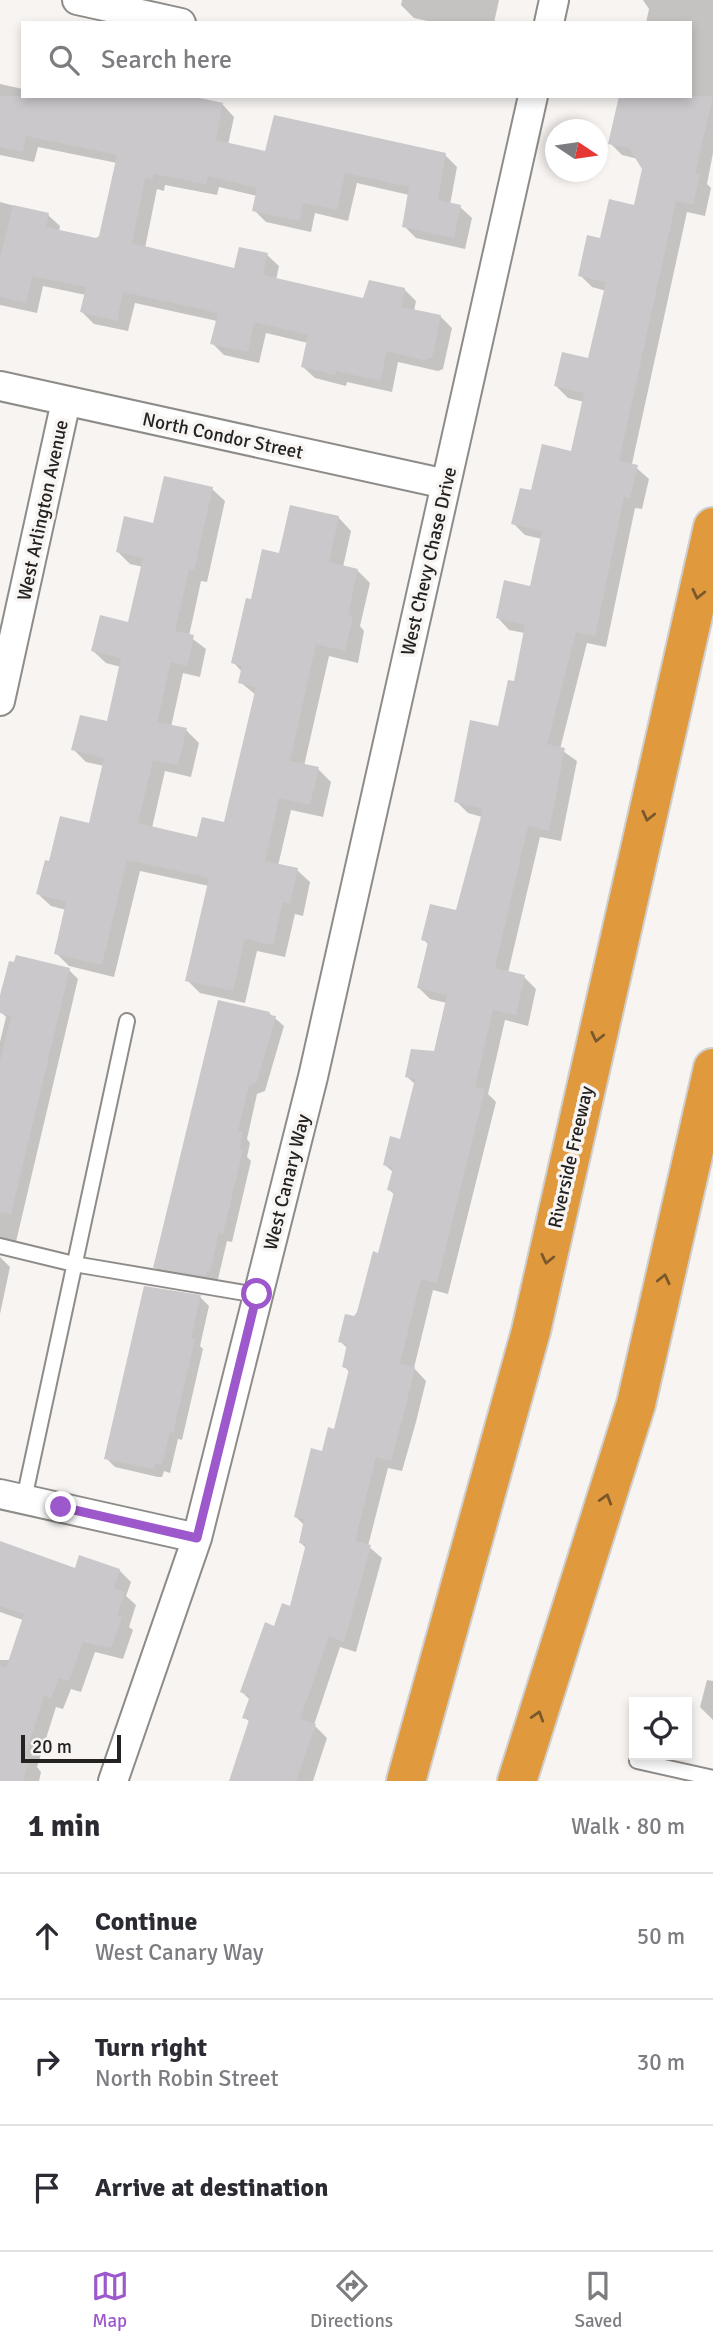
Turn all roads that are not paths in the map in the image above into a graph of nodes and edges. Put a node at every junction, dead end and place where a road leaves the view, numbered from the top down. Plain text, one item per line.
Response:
1 (77, 0) edge
2 (554, 0) edge
3 (153, 8) edge
4 (177, 21) edge
5 (549, 21) edge
6 (528, 98) edge
7 (0, 386) edge
8 (66, 401) junction
9 (446, 484) junction
10 (713, 527) edge
11 (0, 701) edge
12 (127, 1021) dead end
13 (324, 1025) joint
14 (713, 1068) edge
15 (0, 1246) edge
16 (74, 1264) junction
17 (257, 1294) junction
18 (12, 1497) edge
19 (197, 1538) junction
20 (637, 1761) dead end
21 (713, 1778) edge
22 (113, 1781) edge
23 (406, 1781) edge
24 (517, 1781) edge

1 - 3 street
2 - 5 street
3 - 4 street
6 - 9 street, West Chevy Chase Drive
7 - 8 street, North Condor Street
8 - 9 street, North Condor Street
8 - 11 street, West Arlington Avenue
9 - 13 street, West Chevy Chase Drive
10 -> 23 highway, Riverside Freeway
12 - 16 lane
13 - 17 street, West Canary Way
24 -> 14 highway
15 - 16 lane
16 - 17 lane
16 - 18 lane
17 - 19 street, West Canary Way
18 - 19 street
19 - 22 street, West Canary Way
20 - 21 lane

